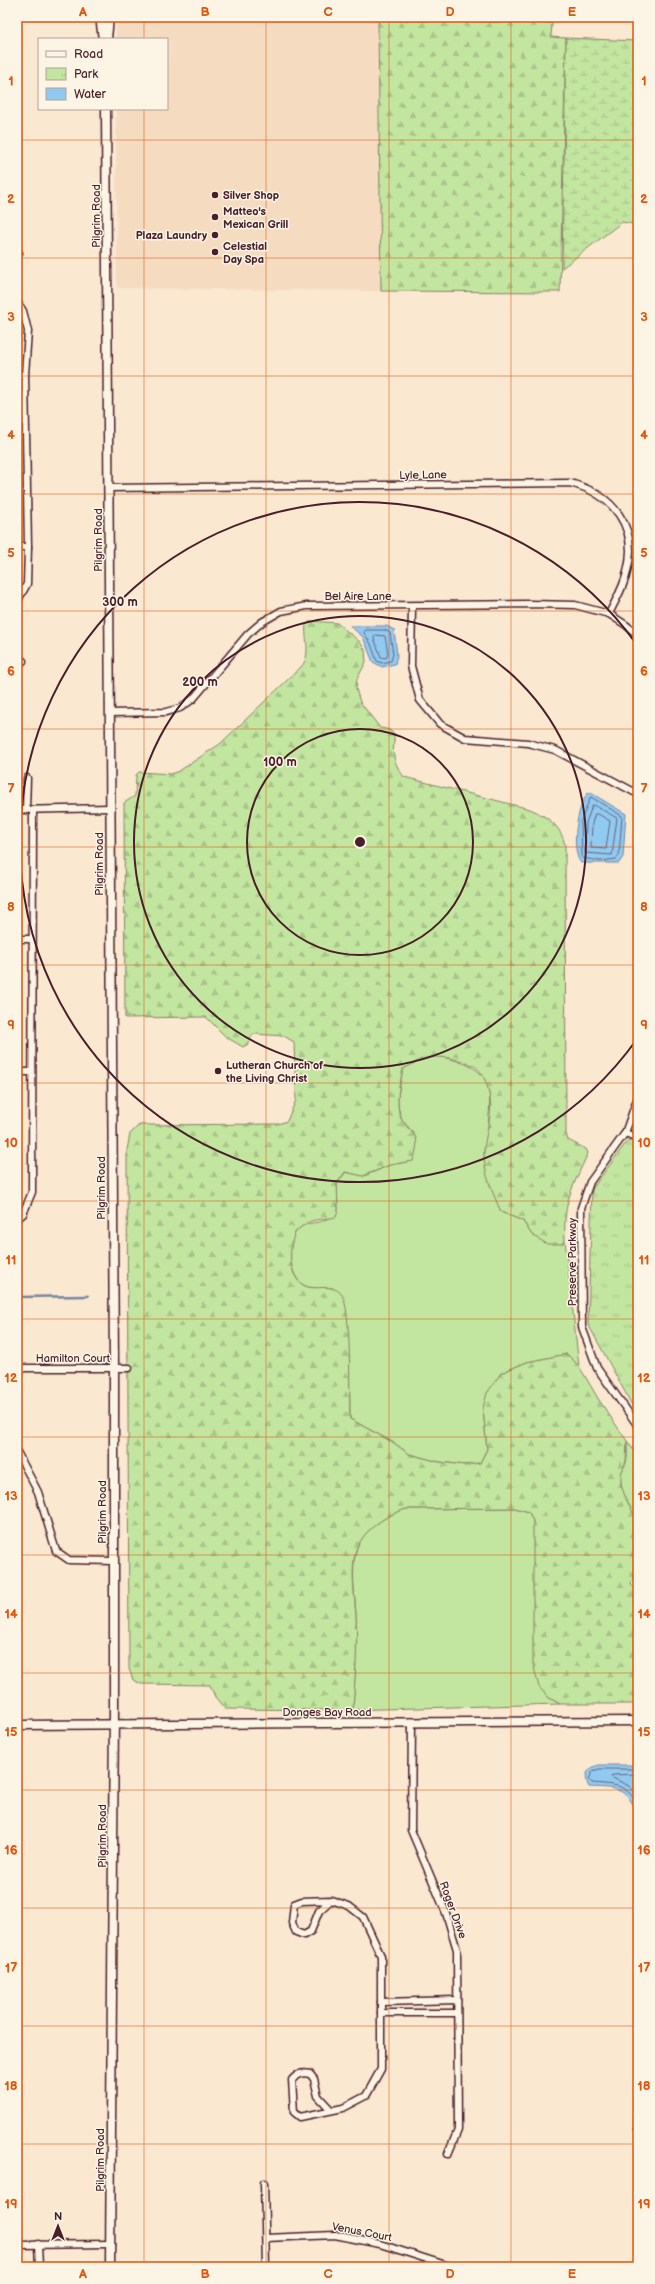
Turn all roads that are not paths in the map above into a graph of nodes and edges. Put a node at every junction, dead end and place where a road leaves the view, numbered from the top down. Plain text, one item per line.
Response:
1 (100, 17) edge
2 (109, 17) edge
3 (103, 38) edge
4 (107, 38) edge
5 (106, 110) edge
6 (17, 302) edge
7 (17, 375) edge
8 (25, 375) junction
9 (109, 488) junction
10 (17, 547) edge
11 (28, 547) junction
12 (17, 602) edge
13 (412, 606) junction
14 (609, 614) junction
15 (638, 635) edge
16 (17, 656) edge
17 (23, 662) dead end
18 (110, 713) junction
19 (27, 778) dead end
20 (638, 794) edge
21 (110, 808) junction
22 (17, 810) edge
23 (30, 810) junction
24 (17, 939) edge
25 (32, 939) junction
26 (17, 1072) edge
27 (32, 1072) junction
28 (638, 1097) edge
29 (625, 1133) junction
30 (638, 1138) edge
31 (17, 1219) edge
32 (17, 1368) edge
33 (114, 1368) junction
34 (129, 1368) dead end
35 (638, 1426) edge
36 (17, 1452) edge
37 (113, 1561) junction
38 (638, 1721) edge
39 (412, 1723) junction
40 (113, 1724) junction
41 (17, 1725) edge
42 (331, 1900) junction
43 (457, 2000) junction
44 (381, 2002) junction
45 (381, 2013) junction
46 (458, 2013) junction
47 (331, 2110) junction
48 (638, 2116) edge
49 (638, 2129) edge
50 (448, 2154) dead end
51 (264, 2183) dead end
52 (266, 2238) junction
53 (38, 2244) junction
54 (111, 2244) junction
55 (17, 2245) edge
56 (39, 2267) edge
57 (110, 2267) edge
58 (266, 2267) edge
59 (452, 2267) edge

1 - 3 street
2 - 4 street
5 - 9 street, Pilgrim Road
6 - 8 street
7 - 8 street
8 - 11 street
9 - 14 street, Lyle Lane
9 - 18 street, Pilgrim Road
10 - 11 street
11 - 12 street
13 - 14 street, Bel Aire Lane
13 - 18 street, Bel Aire Lane
13 - 20 street
14 - 15 street, Bel Aire Lane
16 - 17 street
18 - 21 street, Pilgrim Road
19 - 23 street
21 - 23 street
21 - 33 street, Pilgrim Road
22 - 23 street
23 - 25 street
24 - 25 street
25 - 27 street
26 - 27 street
27 - 31 street
28 - 29 street, Preserve Parkway
29 - 30 street
29 - 35 street, Preserve Parkway
32 - 33 street, Hamilton Court
33 - 34 street, Hamilton Court
33 - 37 street, Pilgrim Road
36 - 37 street
37 - 40 street, Pilgrim Road
38 - 39 street, Donges Bay Road
39 - 40 street, Donges Bay Road
39 - 43 street, Roger Drive
40 - 41 street, Donges Bay Road
40 - 54 street, Pilgrim Road
42 - 42 street
42 - 44 street
43 - 44 street
43 - 46 street, Roger Drive
44 - 45 street
45 - 46 street
45 - 47 street
46 - 50 street, Roger Drive
47 - 47 street
48 - 49 street
51 - 52 street
52 - 58 street
52 - 59 street, Venus Court
53 - 54 street
53 - 55 street
53 - 56 street
54 - 57 street, Pilgrim Road

